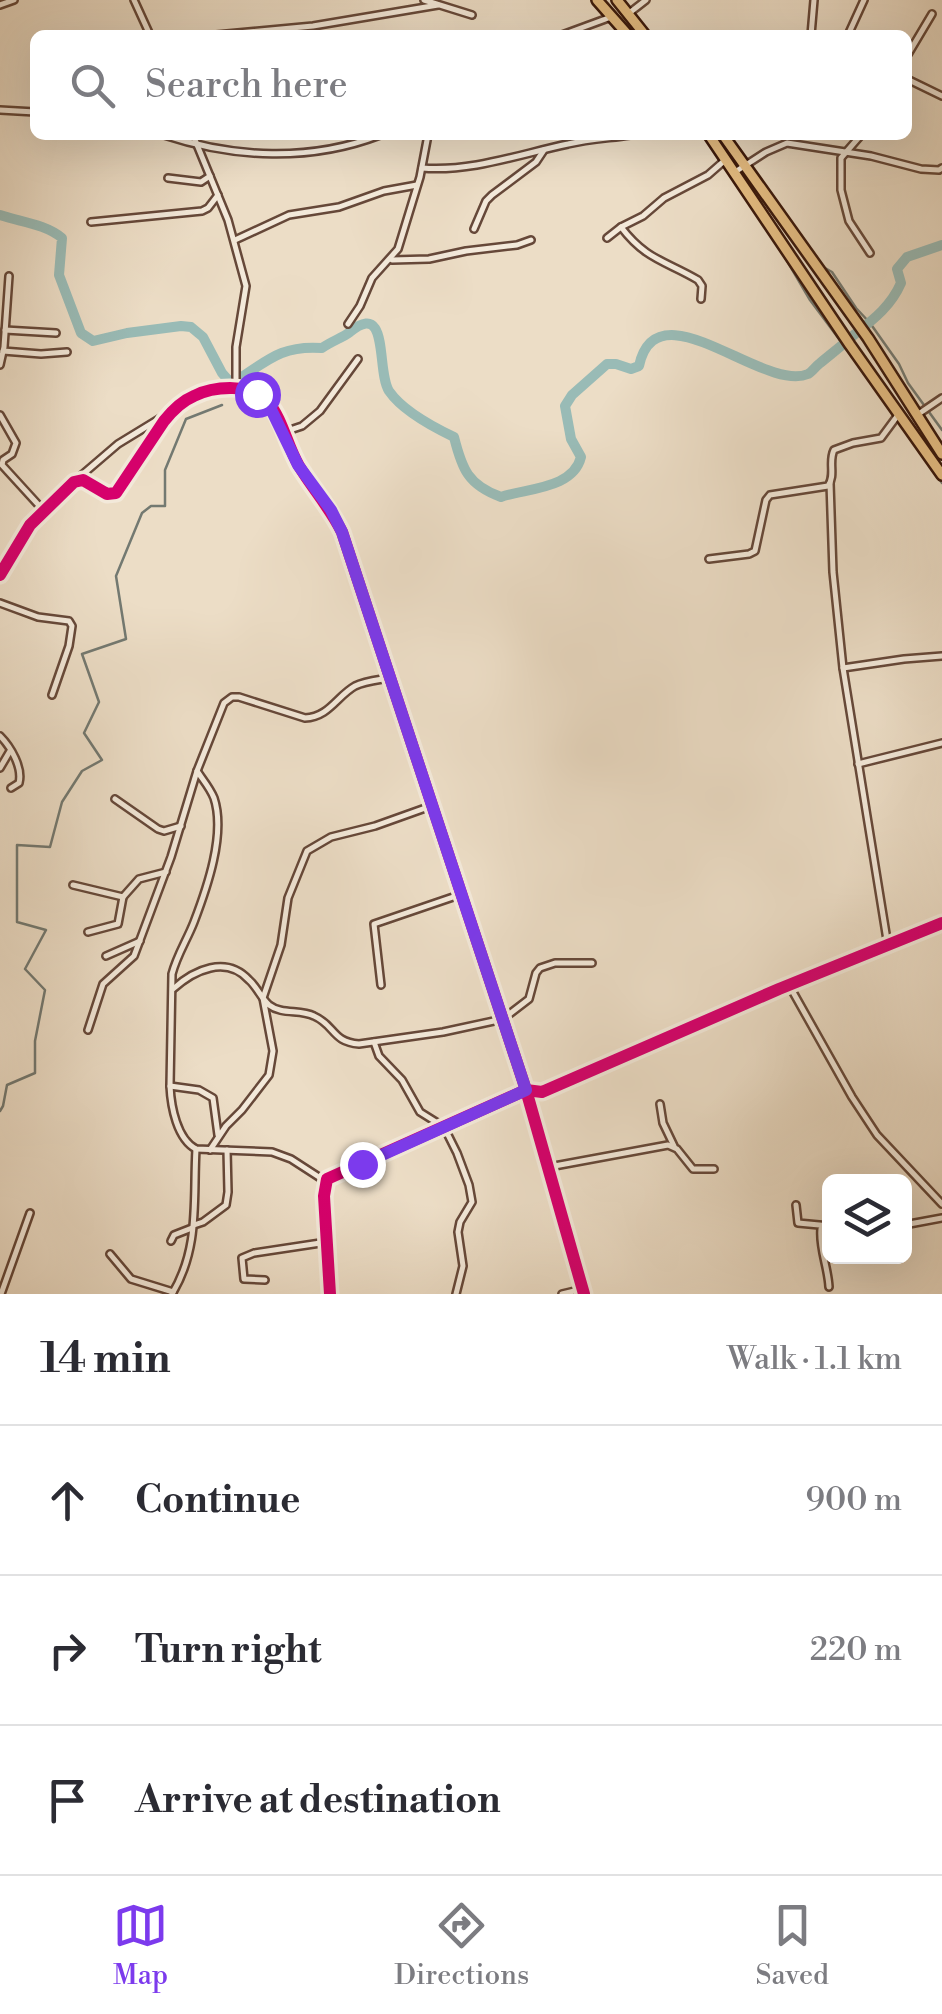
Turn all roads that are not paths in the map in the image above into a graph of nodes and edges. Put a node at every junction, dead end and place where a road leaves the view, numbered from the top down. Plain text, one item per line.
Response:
1 (13, 0) edge
2 (134, 0) edge
3 (424, 0) edge
4 (597, 0) edge
5 (617, 0) edge
6 (646, 0) edge
7 (814, 0) edge
8 (864, 0) edge
9 (0, 4) edge
10 (438, 5) junction
11 (628, 14) junction
12 (932, 14) dead end
13 (472, 15) dead end
14 (612, 16) junction
15 (148, 30) edge
16 (270, 30) edge
17 (575, 30) edge
18 (624, 30) edge
19 (641, 30) edge
20 (811, 30) edge
21 (850, 30) edge
22 (912, 48) edge
23 (912, 81) edge
24 (942, 96) edge
25 (0, 110) edge
26 (30, 112) edge
27 (179, 140) edge
28 (195, 140) edge
29 (365, 140) edge
30 (427, 140) edge
31 (591, 140) edge
32 (712, 140) edge
33 (727, 140) edge
34 (779, 140) edge
35 (857, 140) edge
36 (779, 144) junction
37 (197, 146) junction
38 (544, 150) junction
39 (845, 154) junction
40 (726, 160) junction
41 (745, 166) junction
42 (422, 168) junction
43 (942, 168) edge
44 (735, 172) junction
45 (210, 176) junction
46 (168, 178) dead end
47 (418, 185) junction
48 (218, 196) junction
49 (91, 222) dead end
50 (622, 226) junction
51 (474, 229) dead end
52 (607, 238) dead end
53 (234, 240) junction
54 (531, 240) dead end
55 (870, 254) dead end
56 (389, 260) junction
57 (8, 276) dead end
58 (701, 299) dead end
59 (348, 324) dead end
60 (5, 330) junction
61 (56, 333) dead end
62 (3, 351) junction
63 (68, 352) dead end
64 (358, 359) dead end
65 (0, 365) edge
66 (234, 389) junction
67 (942, 398) edge
68 (173, 410) junction
69 (900, 413) junction
70 (917, 415) junction
71 (0, 419) edge
72 (283, 432) junction
73 (942, 454) edge
74 (1, 463) edge
75 (942, 475) edge
76 (74, 482) junction
77 (830, 483) junction
78 (44, 510) junction
79 (708, 559) dead end
80 (4, 560) edge
81 (0, 575) edge
82 (0, 604) edge
83 (942, 656) edge
84 (844, 668) junction
85 (389, 678) junction
86 (52, 696) dead end
87 (0, 736) edge
88 (942, 743) edge
89 (10, 751) junction
90 (858, 764) junction
91 (0, 768) edge
92 (196, 771) junction
93 (11, 788) dead end
94 (116, 799) dead end
95 (432, 806) junction
96 (180, 826) junction
97 (166, 872) junction
98 (72, 886) dead end
99 (460, 895) junction
100 (123, 896) junction
101 (942, 923) edge
102 (88, 932) dead end
103 (140, 940) junction
104 (888, 946) junction
105 (106, 956) dead end
106 (592, 963) dead end
107 (789, 985) junction
108 (381, 986) dead end
109 (170, 991) junction
110 (263, 998) junction
111 (503, 1018) junction
112 (88, 1030) dead end
113 (374, 1042) junction
114 (170, 1086) junction
115 (526, 1090) junction
116 (660, 1104) dead end
117 (444, 1127) junction
118 (218, 1137) junction
119 (674, 1146) junction
120 (196, 1149) junction
121 (210, 1150) junction
122 (226, 1150) junction
123 (549, 1167) junction
124 (714, 1169) dead end
125 (326, 1182) junction
126 (942, 1204) edge
127 (796, 1205) dead end
128 (30, 1213) dead end
129 (942, 1218) edge
130 (912, 1224) edge
131 (822, 1225) edge
132 (194, 1227) junction
133 (170, 1241) dead end
134 (327, 1242) junction
135 (110, 1254) dead end
136 (826, 1264) edge
137 (266, 1280) dead end
138 (829, 1287) dead end
139 (583, 1292) edge
140 (173, 1293) edge
141 (1, 1294) edge
142 (330, 1294) edge
143 (456, 1294) edge
144 (562, 1294) edge

1 - 9 street
2 - 15 street
3 - 10 street
4 - 14 highway
5 - 11 highway
6 - 11 street
7 - 20 street
8 - 21 street
10 - 13 street
10 - 16 street
11 - 19 highway
12 - 22 street
14 - 17 street
14 - 18 highway
23 - 24 street
25 - 26 street
27 - 37 street
28 - 37 street
29 - 37 street
30 - 42 street
31 - 38 street
32 - 40 highway
33 - 41 highway
34 - 36 street
35 - 39 street
36 - 39 street
36 - 41 street
37 - 45 street
38 - 42 street
38 - 51 street
39 - 43 street
39 - 55 street
40 - 44 highway
40 - 50 street
41 - 44 street
41 - 70 highway
42 - 47 street
44 - 69 highway
45 - 46 street
45 - 48 street
47 - 53 street
47 - 56 street
48 - 49 street
48 - 53 street
50 - 52 street
50 - 58 street
53 - 66 street
54 - 56 street
56 - 59 street
57 - 60 street
60 - 61 street
60 - 62 street
62 - 63 street
62 - 65 street
64 - 72 street
66 - 68 street
66 - 72 street
67 - 70 street
68 - 76 street
68 - 76 street
69 - 75 highway
69 - 77 street
70 - 73 highway
71 - 74 street
72 - 85 street
74 - 78 street
76 - 78 street
77 - 79 street
77 - 84 street
78 - 80 street
80 - 81 street
82 - 86 street
83 - 84 street
84 - 90 street
85 - 92 street
85 - 95 street
87 - 89 street
88 - 90 street
89 - 91 street
89 - 93 street
90 - 104 street
92 - 96 street
92 - 109 street
94 - 96 street
95 - 99 street
95 - 110 street
96 - 97 street
97 - 100 street
97 - 103 street
98 - 100 street
99 - 108 street
99 - 111 street
100 - 102 street
101 - 104 street
103 - 105 street
103 - 112 street
104 - 107 street
106 - 111 street
107 - 115 street
107 - 126 street
109 - 110 street
109 - 114 street
110 - 113 street
110 - 118 street
111 - 113 street
111 - 115 street
113 - 117 street
114 - 118 street
114 - 120 street
115 - 117 street
115 - 123 street
116 - 119 street
117 - 125 street
117 - 143 street
118 - 121 street
119 - 123 street
119 - 124 street
120 - 121 street
120 - 132 street
121 - 122 street
122 - 125 street
122 - 132 street
123 - 139 street
125 - 134 street
127 - 131 street
128 - 141 street
129 - 130 street
132 - 133 street
132 - 140 street
134 - 137 street
134 - 142 street
135 - 140 street
136 - 138 street
139 - 144 street

